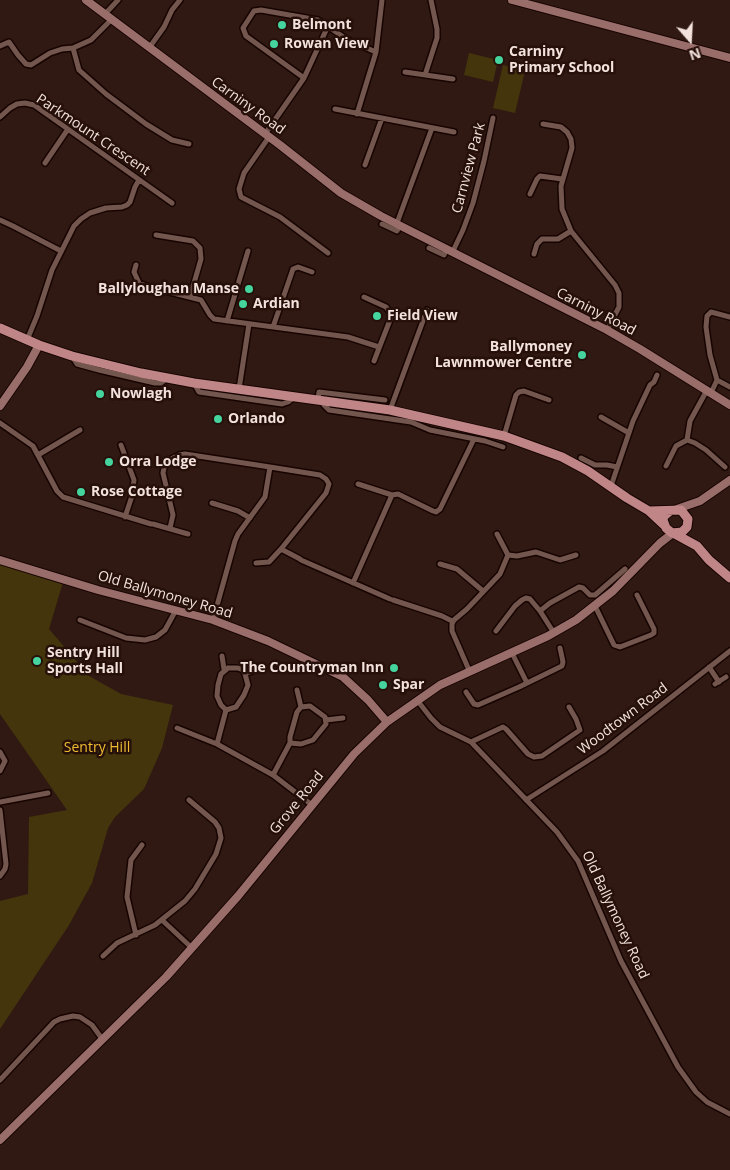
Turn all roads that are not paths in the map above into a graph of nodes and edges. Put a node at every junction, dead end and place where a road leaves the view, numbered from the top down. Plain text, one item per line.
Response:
1 (86, 0) edge
2 (118, 0) edge
3 (180, 0) edge
4 (382, 0) edge
5 (431, 0) edge
6 (512, 0) edge
7 (541, 3) edge
8 (108, 17) junction
9 (328, 26) junction
10 (0, 46) edge
11 (72, 48) junction
12 (149, 48) junction
13 (376, 52) junction
14 (730, 58) edge
15 (405, 72) dead end
16 (425, 75) junction
17 (304, 78) junction
18 (454, 79) dead end
19 (335, 109) dead end
20 (357, 114) junction
21 (0, 118) edge
22 (382, 118) junction
23 (493, 118) dead end
24 (543, 124) dead end
25 (432, 128) junction
26 (68, 129) junction
27 (454, 132) dead end
28 (267, 136) junction
29 (190, 144) dead end
30 (45, 163) dead end
31 (365, 165) dead end
32 (562, 179) junction
33 (139, 180) junction
34 (530, 194) dead end
35 (172, 203) dead end
36 (0, 220) edge
37 (382, 224) dead end
38 (398, 224) junction
39 (571, 231) junction
40 (156, 235) dead end
41 (430, 248) dead end
42 (450, 249) junction
43 (60, 251) junction
44 (248, 251) dead end
45 (328, 253) dead end
46 (534, 254) dead end
47 (136, 265) dead end
48 (312, 272) dead end
49 (190, 297) junction
50 (364, 297) dead end
51 (427, 310) dead end
52 (730, 317) edge
53 (227, 321) junction
54 (249, 324) junction
55 (273, 327) junction
56 (0, 328) edge
57 (607, 330) junction
58 (27, 340) junction
59 (39, 345) junction
60 (379, 347) junction
61 (374, 360) dead end
62 (657, 375) dead end
63 (717, 380) junction
64 (194, 383) junction
65 (730, 387) edge
66 (239, 389) junction
67 (709, 391) junction
68 (294, 397) junction
69 (385, 400) dead end
70 (549, 400) dead end
71 (321, 401) junction
72 (730, 405) edge
73 (0, 406) edge
74 (390, 410) junction
75 (601, 417) dead end
76 (432, 420) junction
77 (0, 423) edge
78 (80, 430) dead end
79 (430, 430) junction
80 (630, 433) junction
81 (504, 436) junction
82 (474, 439) junction
83 (687, 440) junction
84 (121, 445) dead end
85 (503, 447) dead end
86 (38, 455) junction
87 (581, 458) dead end
88 (666, 466) dead end
89 (270, 467) junction
90 (617, 467) junction
91 (725, 467) dead end
92 (730, 480) edge
93 (358, 484) dead end
94 (611, 486) junction
95 (392, 495) junction
96 (700, 501) junction
97 (212, 503) dead end
98 (673, 510) junction
99 (649, 511) junction
100 (125, 517) junction
101 (250, 518) junction
102 (688, 521) junction
103 (664, 526) junction
104 (170, 528) junction
105 (674, 533) junction
106 (188, 534) dead end
107 (497, 534) dead end
108 (660, 543) junction
109 (697, 546) junction
110 (282, 549) junction
111 (508, 555) junction
112 (576, 555) dead end
113 (0, 560) edge
114 (256, 563) dead end
115 (440, 564) dead end
116 (625, 569) dead end
117 (730, 578) edge
118 (353, 583) junction
119 (483, 591) junction
120 (637, 595) dead end
121 (595, 606) junction
122 (176, 610) junction
123 (540, 612) junction
124 (80, 620) dead end
125 (213, 620) junction
126 (452, 622) junction
127 (496, 631) dead end
128 (554, 633) junction
129 (560, 648) dead end
130 (730, 651) edge
131 (512, 652) junction
132 (222, 656) dead end
133 (709, 667) junction
134 (259, 668) dead end
135 (224, 670) junction
136 (469, 670) junction
137 (245, 674) junction
138 (726, 677) dead end
139 (527, 683) junction
140 (297, 690) dead end
141 (466, 692) dead end
142 (417, 699) junction
143 (301, 707) junction
144 (569, 707) dead end
145 (226, 710) junction
146 (343, 718) dead end
147 (326, 720) junction
148 (387, 722) junction
149 (177, 728) dead end
150 (472, 742) junction
151 (290, 743) junction
152 (217, 744) junction
153 (0, 752) edge
154 (0, 771) edge
155 (273, 775) junction
156 (48, 793) dead end
157 (189, 800) dead end
158 (526, 800) junction
159 (0, 802) edge
160 (312, 805) junction
161 (0, 810) edge
162 (142, 844) dead end
163 (0, 876) edge
164 (162, 920) junction
165 (136, 935) junction
166 (192, 948) junction
167 (103, 956) dead end
168 (103, 1040) junction
169 (0, 1080) edge
170 (730, 1114) edge
171 (0, 1140) edge

1 - 8 street, Carniny Road
2 - 8 street
3 - 12 street
4 - 13 street
5 - 16 street
6 - 7 street
7 - 14 street
8 - 11 street
8 - 12 street, Carniny Road
9 - 13 street
9 - 17 street
9 - 17 street
10 - 11 street
11 - 29 street
12 - 28 street, Carniny Road
13 - 20 street
15 - 16 street
16 - 18 street
17 - 28 street
19 - 20 street
20 - 22 street
21 - 26 street, Parkmount Crescent
22 - 25 street
22 - 31 street
23 - 42 street, Carnview Park
24 - 32 street
25 - 27 street
25 - 38 street
26 - 30 street
26 - 33 street, Parkmount Crescent
28 - 38 street, Carniny Road
28 - 45 street
32 - 34 street
32 - 39 street
33 - 35 street, Parkmount Crescent
33 - 43 street
36 - 43 street
37 - 38 street, Carniny Road
38 - 42 street, Carniny Road
39 - 46 street
39 - 57 street
40 - 49 street
41 - 42 street, Carniny Road
42 - 57 street, Carniny Road
43 - 58 street
44 - 53 street
47 - 49 street
48 - 55 street
49 - 53 street
50 - 60 street
51 - 74 street
52 - 63 street
53 - 54 street
54 - 55 street
54 - 66 street
55 - 60 street
56 - 58 main road
57 - 67 street, Carniny Road
58 - 59 main road
59 - 64 main road
59 - 73 street
60 - 61 street
62 - 80 street
63 - 65 street
63 - 67 street
64 - 66 main road
64 - 68 street
66 - 68 main road
67 - 72 street, Carniny Road
67 - 83 street
68 - 71 main road
69 - 71 street
70 - 81 street
71 - 74 main road
71 - 79 street
74 - 76 main road
75 - 80 street
76 - 79 street
76 - 81 main road
77 - 86 street
78 - 86 street
79 - 82 street
80 - 90 street
81 - 94 main road
82 - 85 street
82 - 95 street
83 - 88 street
83 - 91 street
84 - 100 street
86 - 100 street
87 - 90 street
89 - 101 street
89 - 104 street
89 - 110 street
90 - 94 street
92 - 96 street
93 - 95 street
94 - 99 main road
95 - 118 street
96 - 98 street
96 - 102 street
97 - 101 street
98 - 99 main road
98 - 102 main road
98 - 103 main road
99 - 103 main road
100 - 104 street
101 - 125 street
102 - 105 main road
102 - 109 main road
103 - 105 main road
103 - 108 street, Grove Road
104 - 106 street
105 - 108 street, Grove Road
105 - 109 main road
107 - 111 street
108 - 121 street, Grove Road
109 - 117 main road
110 - 114 street
110 - 118 street
111 - 112 street
111 - 119 street
113 - 122 street, Old Ballymoney Road
115 - 119 street
116 - 123 street
118 - 126 street
119 - 126 street
120 - 121 street
121 - 128 street, Grove Road
122 - 124 street
122 - 125 street, Old Ballymoney Road
123 - 127 street
123 - 128 street
125 - 148 street, Old Ballymoney Road
126 - 136 street
128 - 131 street, Grove Road
129 - 139 street
130 - 133 street, Woodtown Road
131 - 136 street, Grove Road
131 - 139 street
132 - 135 street
133 - 138 street
133 - 158 street, Woodtown Road
134 - 137 street
135 - 137 street
135 - 145 street
136 - 142 street, Grove Road
137 - 145 street
139 - 141 street
140 - 143 street
142 - 148 street, Grove Road
142 - 150 street, Old Ballymoney Road
143 - 147 street
143 - 151 street
144 - 150 street
145 - 152 street
146 - 147 street
147 - 151 street
148 - 160 street, Grove Road
149 - 152 street
150 - 158 street, Old Ballymoney Road
151 - 155 street
152 - 155 street
153 - 154 street
155 - 160 street
156 - 159 street
157 - 164 street
158 - 170 street, Old Ballymoney Road
160 - 166 street, Grove Road
161 - 163 street
162 - 165 street
164 - 165 street
164 - 166 street
165 - 167 street
166 - 168 street, Grove Road
168 - 169 street
168 - 171 street, Grove Road

